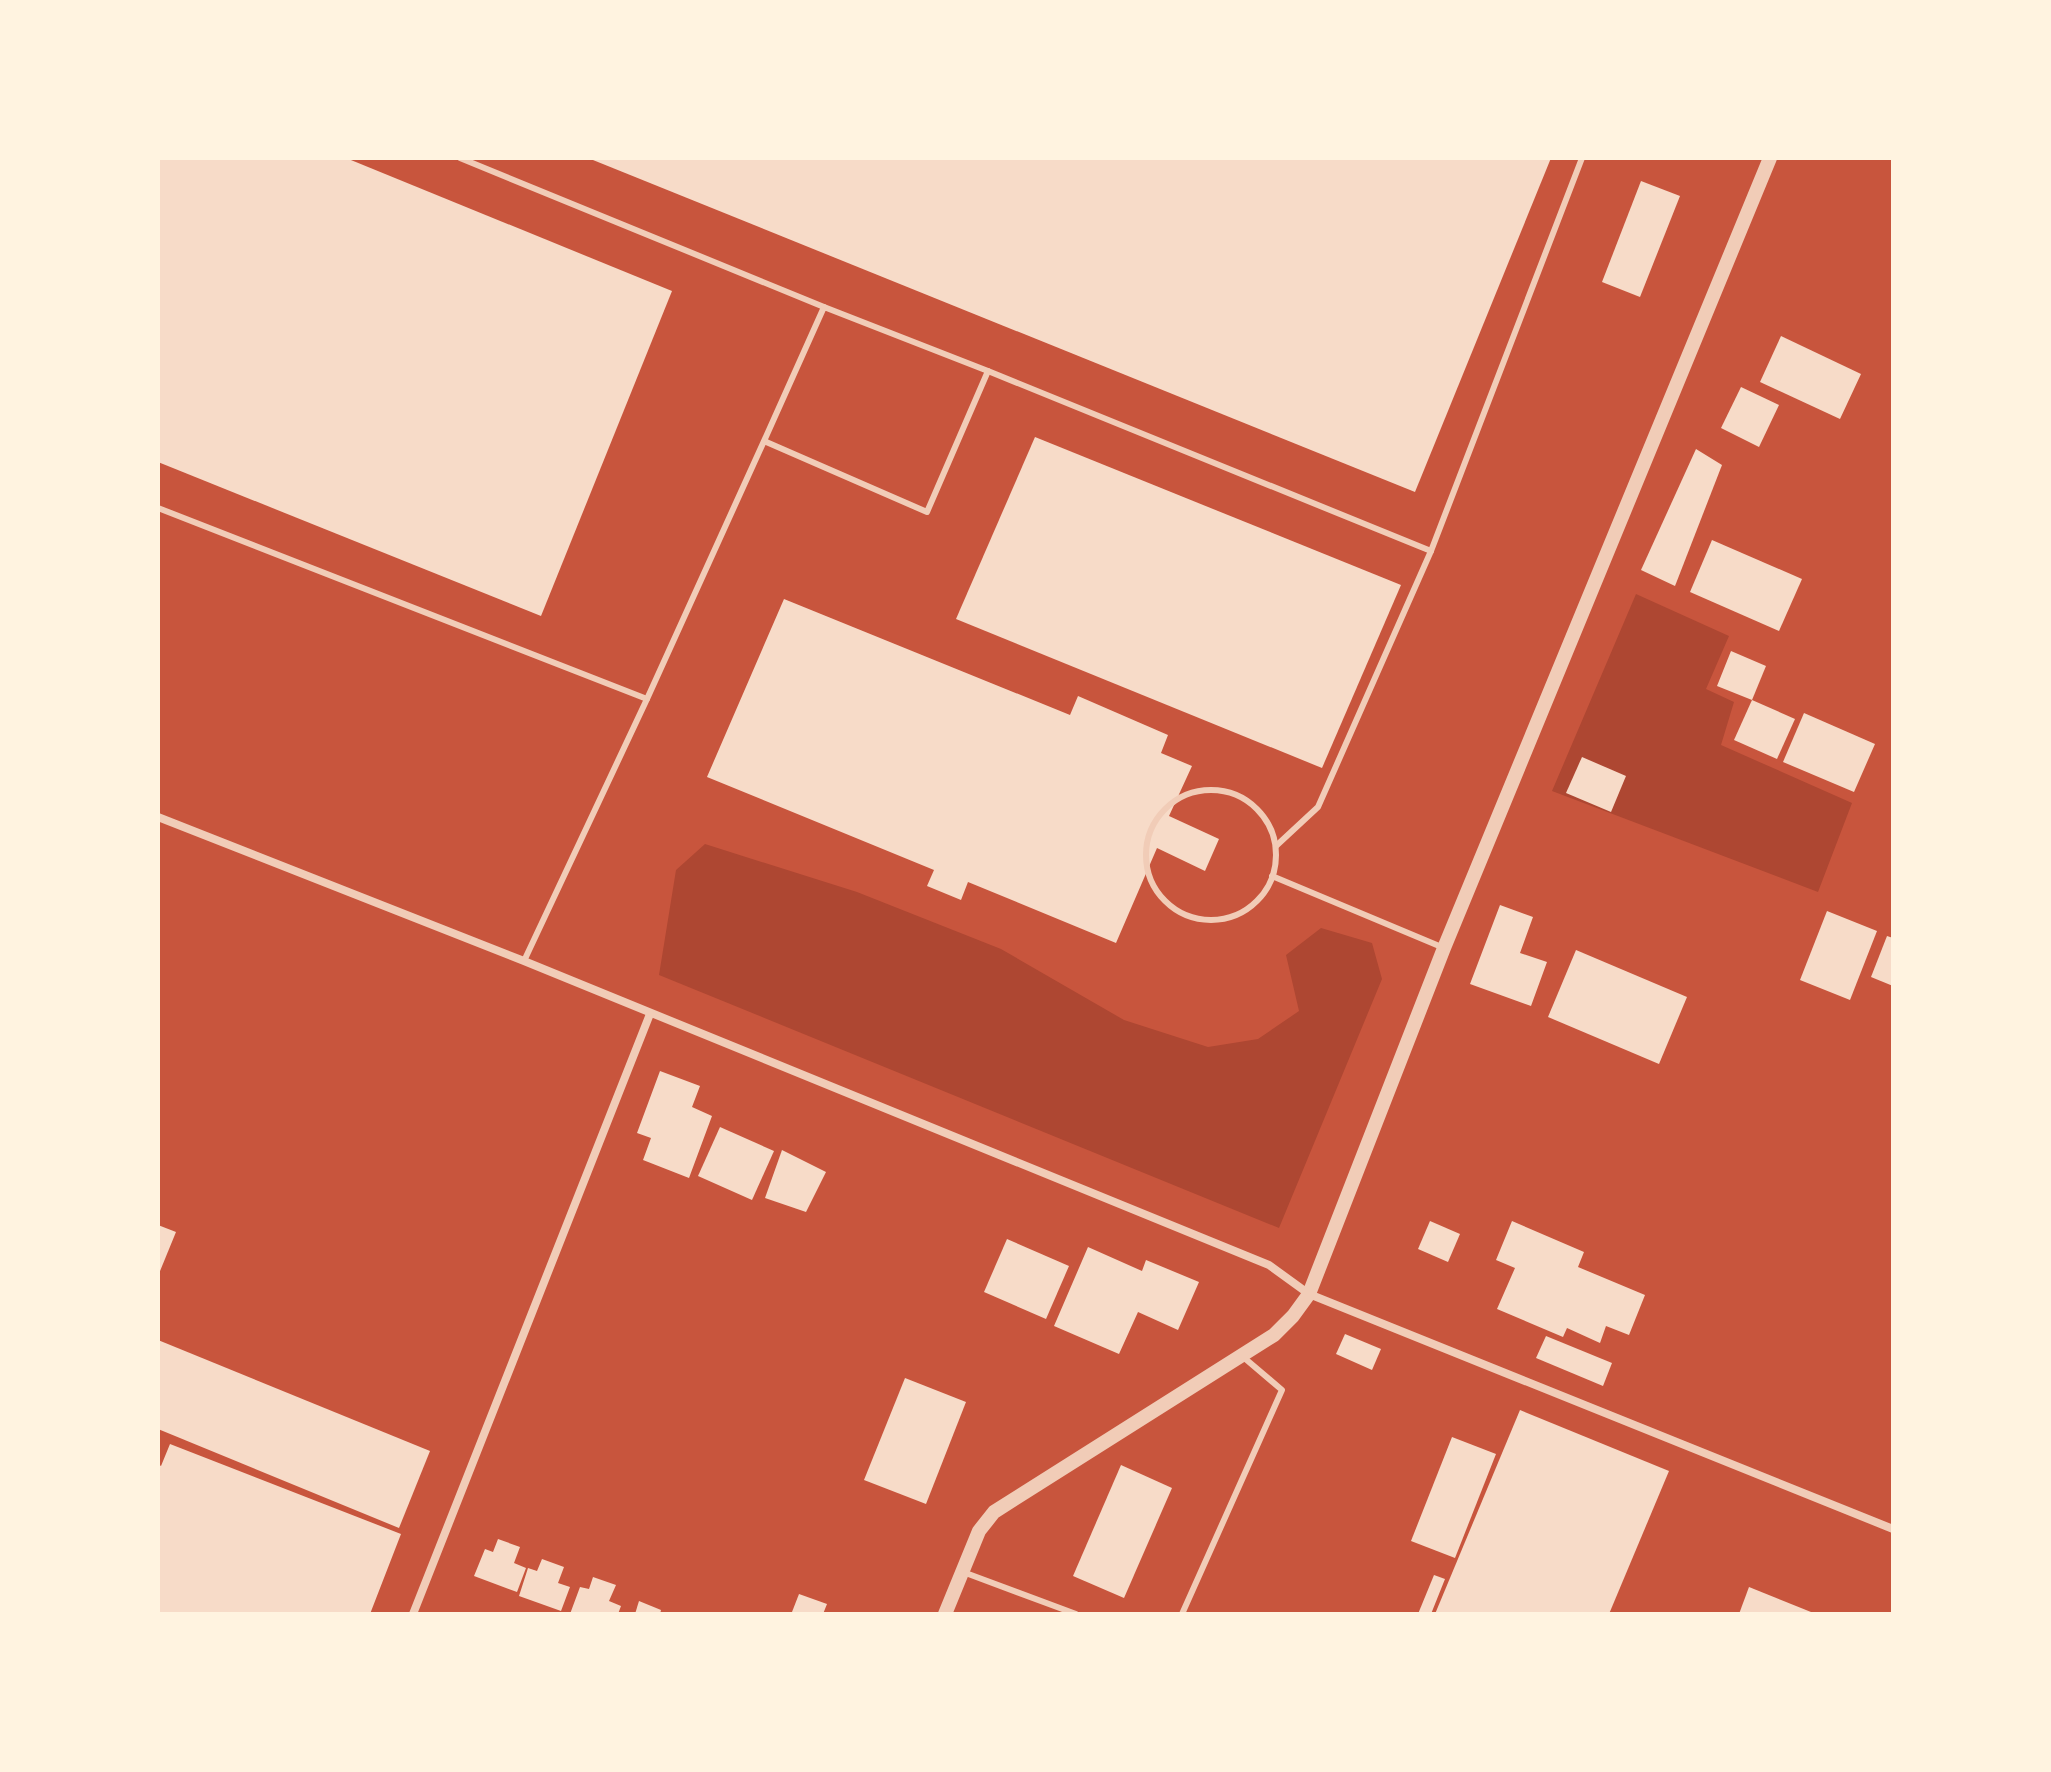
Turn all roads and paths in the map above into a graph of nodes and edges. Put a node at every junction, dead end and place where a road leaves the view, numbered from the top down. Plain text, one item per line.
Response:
1 (460, 158) edge
2 (1582, 158) edge
3 (1770, 158) edge
4 (824, 307) junction
5 (988, 371) junction
6 (764, 441) junction
7 (158, 508) edge
8 (1431, 551) junction
9 (647, 699) junction
10 (158, 817) edge
11 (1276, 846) junction
12 (1272, 876) junction
13 (1444, 948) junction
14 (524, 961) junction
15 (650, 1014) junction
16 (1309, 1294) junction
17 (1242, 1356) junction
18 (1893, 1529) edge
19 (962, 1572) junction
20 (413, 1614) edge
21 (945, 1614) edge
22 (1076, 1614) edge
23 (1182, 1614) edge

1 - 4 lane
2 - 8 lane
3 - 13 street
4 - 5 lane
4 - 6 lane
5 - 6 lane
5 - 8 lane
6 - 9 lane
7 - 9 lane
8 - 11 lane
9 - 14 lane
10 - 14 street
11 - 12 lane
11 - 12 lane
12 - 13 lane
13 - 16 street
14 - 15 street
15 - 16 street
15 - 20 street
16 - 17 street
16 - 18 street
17 - 19 street
17 - 23 lane
19 - 21 street
19 - 22 lane

